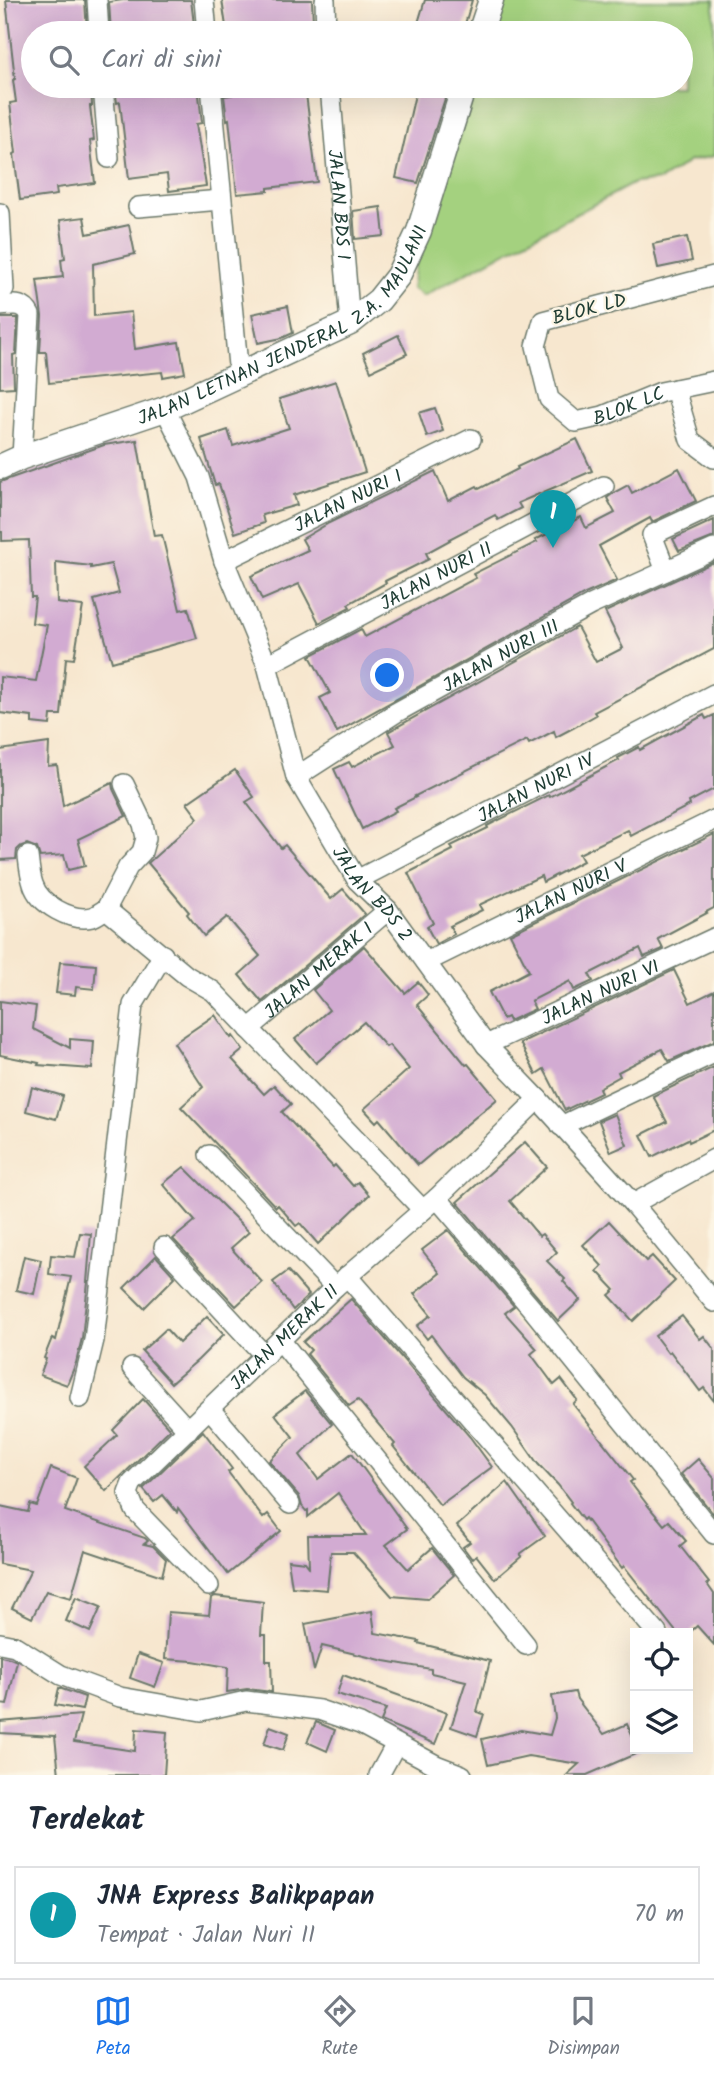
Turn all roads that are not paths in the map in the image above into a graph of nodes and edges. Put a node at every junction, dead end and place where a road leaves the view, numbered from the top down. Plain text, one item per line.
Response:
1 (97, 0) edge
2 (204, 0) edge
3 (325, 0) edge
4 (491, 0) edge
5 (98, 21) edge
6 (206, 21) edge
7 (326, 21) edge
8 (484, 21) edge
9 (104, 98) edge
10 (212, 98) edge
11 (331, 98) edge
12 (460, 98) edge
13 (109, 158) dead end
14 (221, 200) junction
15 (138, 207) dead end
16 (0, 213) edge
17 (714, 276) edge
18 (2, 298) edge
19 (350, 323) junction
20 (239, 376) junction
21 (714, 381) edge
22 (675, 389) junction
23 (549, 399) joint
24 (165, 409) junction
25 (471, 439) dead end
26 (714, 457) edge
27 (11, 462) edge
28 (604, 486) dead end
29 (714, 506) edge
30 (714, 549) edge
31 (224, 561) junction
32 (666, 571) junction
33 (267, 665) junction
34 (714, 694) edge
35 (296, 777) junction
36 (124, 784) dead end
37 (714, 820) edge
38 (28, 856) dead end
39 (357, 880) junction
40 (106, 909) junction
41 (388, 910) junction
42 (714, 938) edge
43 (163, 955) junction
44 (426, 962) junction
45 (249, 1029) junction
46 (486, 1045) junction
47 (714, 1053) edge
48 (538, 1099) junction
49 (561, 1126) junction
50 (209, 1155) dead end
51 (714, 1158) edge
52 (430, 1204) junction
53 (633, 1204) junction
54 (164, 1247) dead end
55 (341, 1282) junction
56 (714, 1301) edge
57 (281, 1340) junction
58 (265, 1356) junction
59 (132, 1368) dead end
60 (80, 1398) dead end
61 (210, 1409) junction
62 (188, 1430) junction
63 (290, 1504) dead end
64 (714, 1534) edge
65 (209, 1586) dead end
66 (652, 1628) edge
67 (0, 1643) edge
68 (526, 1645) dead end
69 (396, 1744) junction
70 (379, 1775) edge
71 (462, 1775) edge

1 - 5 street
2 - 6 street
3 - 7 street
4 - 8 street
9 - 13 street
10 - 14 street
11 - 19 street, JALAN BDS I
12 - 19 street, JALAN LETNAN JENDERAL Z.A. MAULANI
14 - 15 street
14 - 20 street
16 - 18 street
17 - 23 street, BLOK LD
18 - 27 street
19 - 20 street, JALAN LETNAN JENDERAL Z.A. MAULANI
20 - 24 street, JALAN LETNAN JENDERAL Z.A. MAULANI
21 - 22 street, BLOK LC
22 - 23 street, BLOK LC
22 - 26 street
24 - 27 street, JALAN LETNAN JENDERAL Z.A. MAULANI
24 - 31 street, JALAN BDS 2
25 - 31 street, JALAN NURI I
28 - 33 street, JALAN NURI II
29 - 32 street
30 - 32 street, JALAN NURI III
31 - 33 street, JALAN BDS 2
32 - 35 street, JALAN NURI III
33 - 35 street, JALAN BDS 2
34 - 39 street, JALAN NURI IV
35 - 39 street, JALAN BDS 2
36 - 40 street
37 - 44 street, JALAN NURI V
38 - 40 street
39 - 41 street, JALAN BDS 2
40 - 43 street
41 - 44 street, JALAN BDS 2
41 - 45 street, JALAN MERAK I
42 - 46 street, JALAN NURI VI
43 - 45 street
43 - 60 street
44 - 46 street, JALAN BDS 2
45 - 52 street
46 - 48 street, JALAN BDS 2
47 - 49 street
48 - 49 street, JALAN BDS 2
48 - 52 street, JALAN MERAK II
49 - 53 street, JALAN BDS 2
50 - 55 street
51 - 53 street
52 - 55 street, JALAN MERAK II
52 - 64 street
53 - 56 street, JALAN BDS 2
54 - 58 street
55 - 57 street, JALAN MERAK II
55 - 66 street
57 - 58 street, JALAN MERAK II
57 - 68 street
58 - 61 street, JALAN MERAK II
59 - 62 street
61 - 62 street, JALAN MERAK II
61 - 63 street
62 - 65 street, JALAN MERAK II
67 - 69 street
69 - 70 street
69 - 71 street

